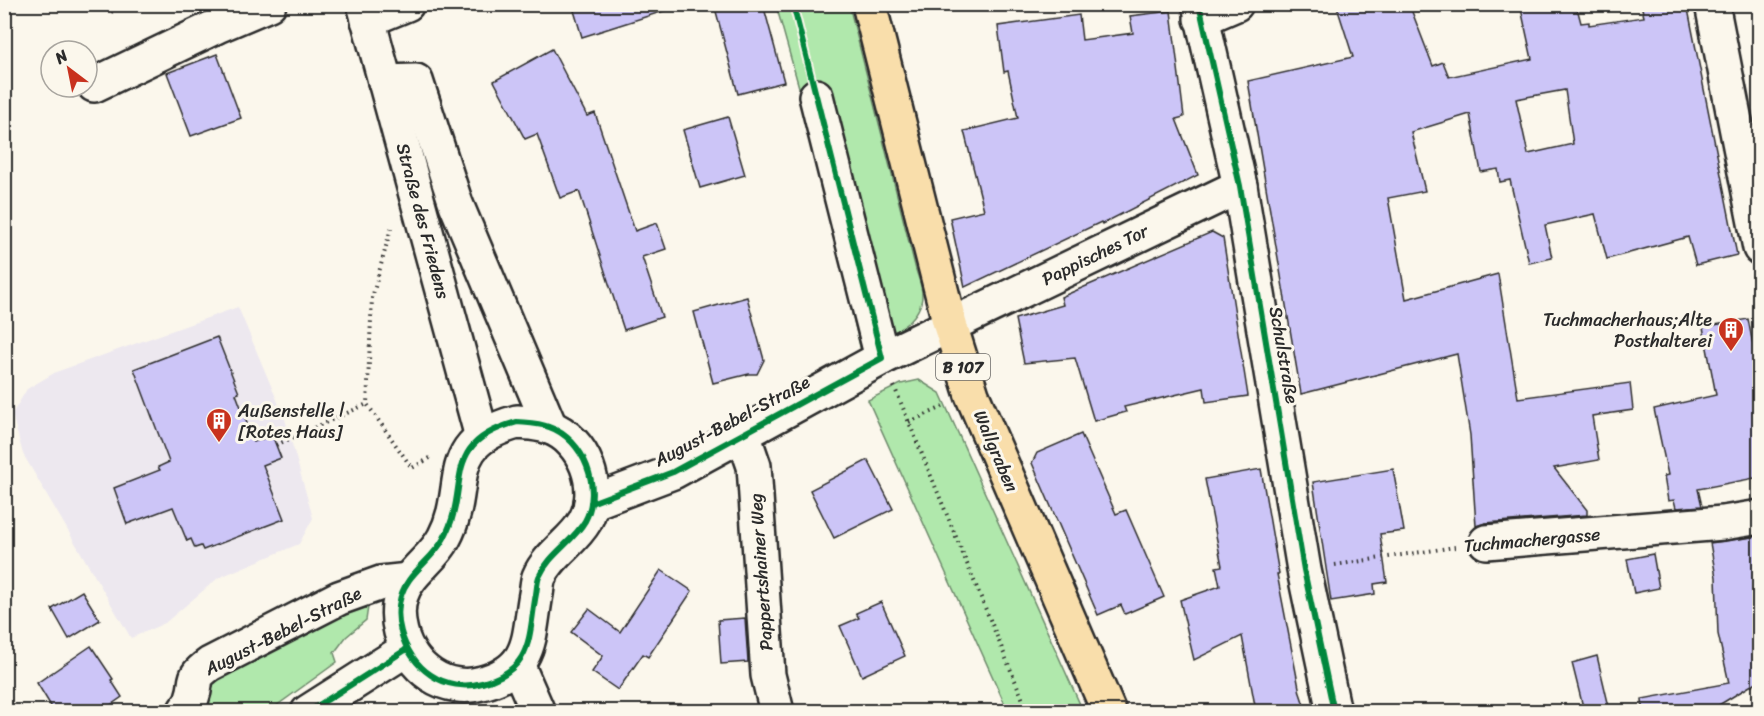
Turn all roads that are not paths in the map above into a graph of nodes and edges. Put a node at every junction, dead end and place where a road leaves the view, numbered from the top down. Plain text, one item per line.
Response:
1 (269, 4) edge
2 (407, 4) edge
3 (868, 4) edge
4 (1236, 4) edge
5 (1712, 4) edge
6 (366, 12) edge
7 (1200, 12) edge
8 (385, 82) junction
9 (99, 83) edge
10 (816, 96) road end
11 (1240, 186) junction
12 (1760, 248) edge
13 (950, 325) junction
14 (882, 358) junction
15 (550, 427) junction
16 (743, 434) junction
17 (482, 437) junction
18 (591, 503) junction
19 (1760, 517) edge
20 (1486, 542) road end
21 (408, 580) junction
22 (407, 649) junction
23 (517, 664) junction
24 (184, 711) edge
25 (308, 711) edge
26 (538, 711) edge
27 (777, 711) edge
28 (1109, 711) edge
29 (1334, 711) edge

1 - 9 street
2 - 6 street
3 - 13 main road, Wallgraben / B 107
4 - 7 street
5 - 12 street
6 - 8 street, Straße des Friedens
7 - 11 street, Schulstraße
8 - 15 street
8 - 17 street, Straße des Friedens
10 - 14 street
11 - 13 street, Pappisches Tor
11 - 29 street, Schulstraße
13 - 14 street, August-Bebel-Straße
13 - 28 main road, Wallgraben / B 107
14 - 16 street, August-Bebel-Straße
15 - 17 street
15 - 18 street
16 - 18 street, August-Bebel-Straße
16 - 27 street, Pappertshainer Weg
17 - 21 street
18 - 23 street
19 - 20 street, Tuchmachergasse
21 - 22 street
21 - 24 street, August-Bebel-Straße
22 - 23 street
22 - 25 street
23 - 26 street

